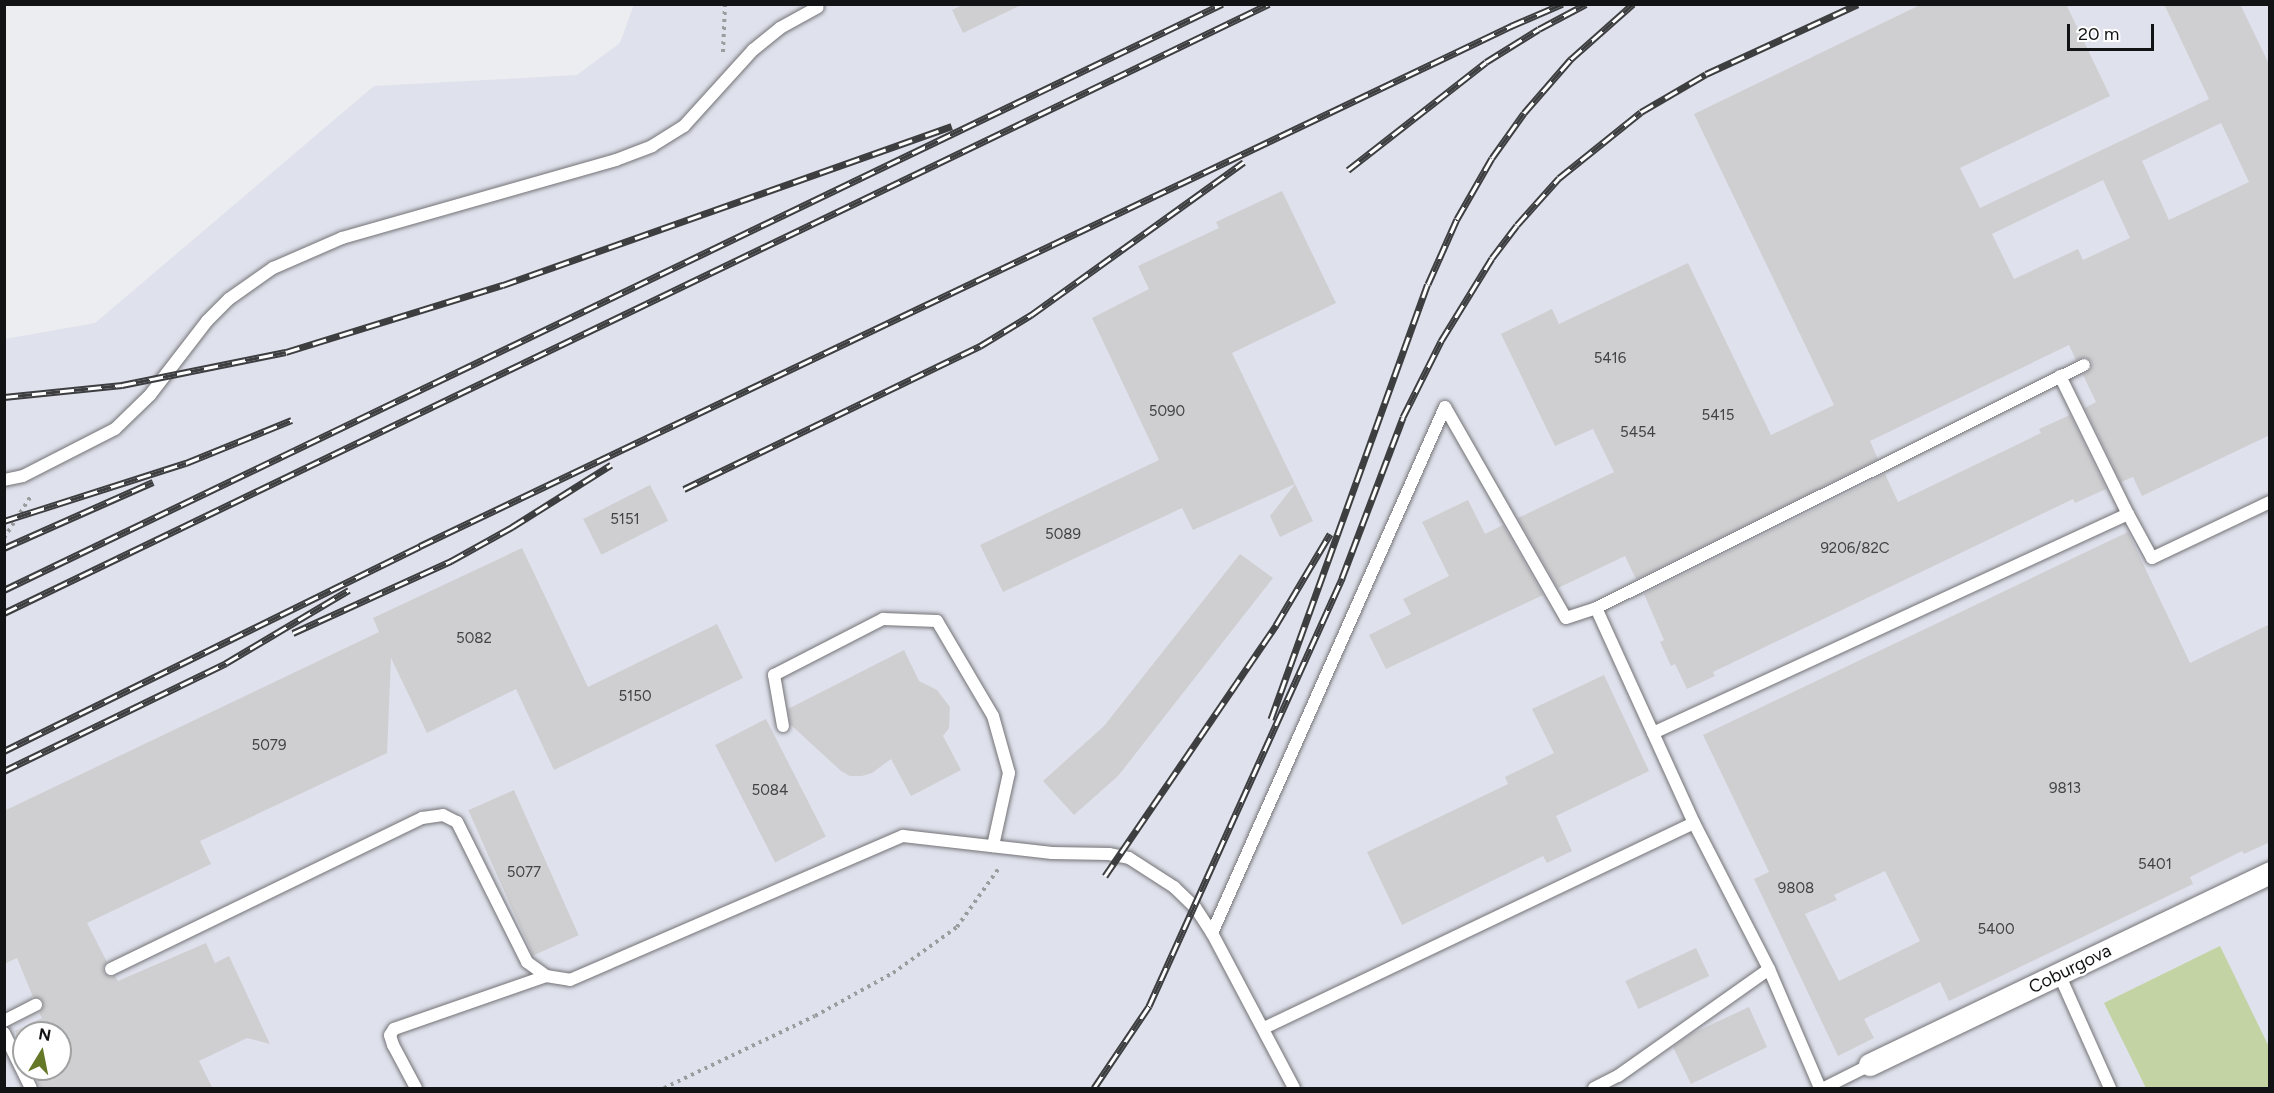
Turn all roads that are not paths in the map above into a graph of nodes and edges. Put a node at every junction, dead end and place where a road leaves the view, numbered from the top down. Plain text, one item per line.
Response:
1 (818, 6) dead end
2 (2084, 365) dead end
3 (2060, 376) junction
4 (4, 480) edge
5 (2270, 502) edge
6 (2128, 514) junction
7 (1596, 608) junction
8 (783, 726) dead end
9 (1653, 734) junction
10 (1694, 823) junction
11 (993, 846) junction
12 (2270, 873) edge
13 (1212, 933) junction
14 (111, 969) dead end
15 (1769, 969) junction
16 (2059, 974) junction
17 (546, 976) junction
18 (36, 1005) dead end
19 (4, 1021) edge
20 (1264, 1028) junction
21 (4, 1033) edge
22 (1870, 1065) joint
23 (31, 1089) edge
24 (416, 1089) edge
25 (1294, 1089) edge
26 (1594, 1089) edge
27 (1822, 1089) edge
28 (2110, 1089) edge

1 - 4 lane
2 - 3 lane
3 - 6 lane
3 - 7 lane
5 - 6 lane
6 - 9 lane
7 - 9 lane
7 - 13 lane
8 - 11 lane
9 - 10 lane
10 - 15 lane
10 - 20 lane
11 - 13 lane
11 - 17 lane
12 - 16 street, Coburgova
13 - 20 lane
14 - 17 lane
15 - 26 lane
15 - 27 lane
16 - 22 street, Coburgova
16 - 28 lane
17 - 24 lane
18 - 19 lane
20 - 25 lane
21 - 23 lane
22 - 27 lane

